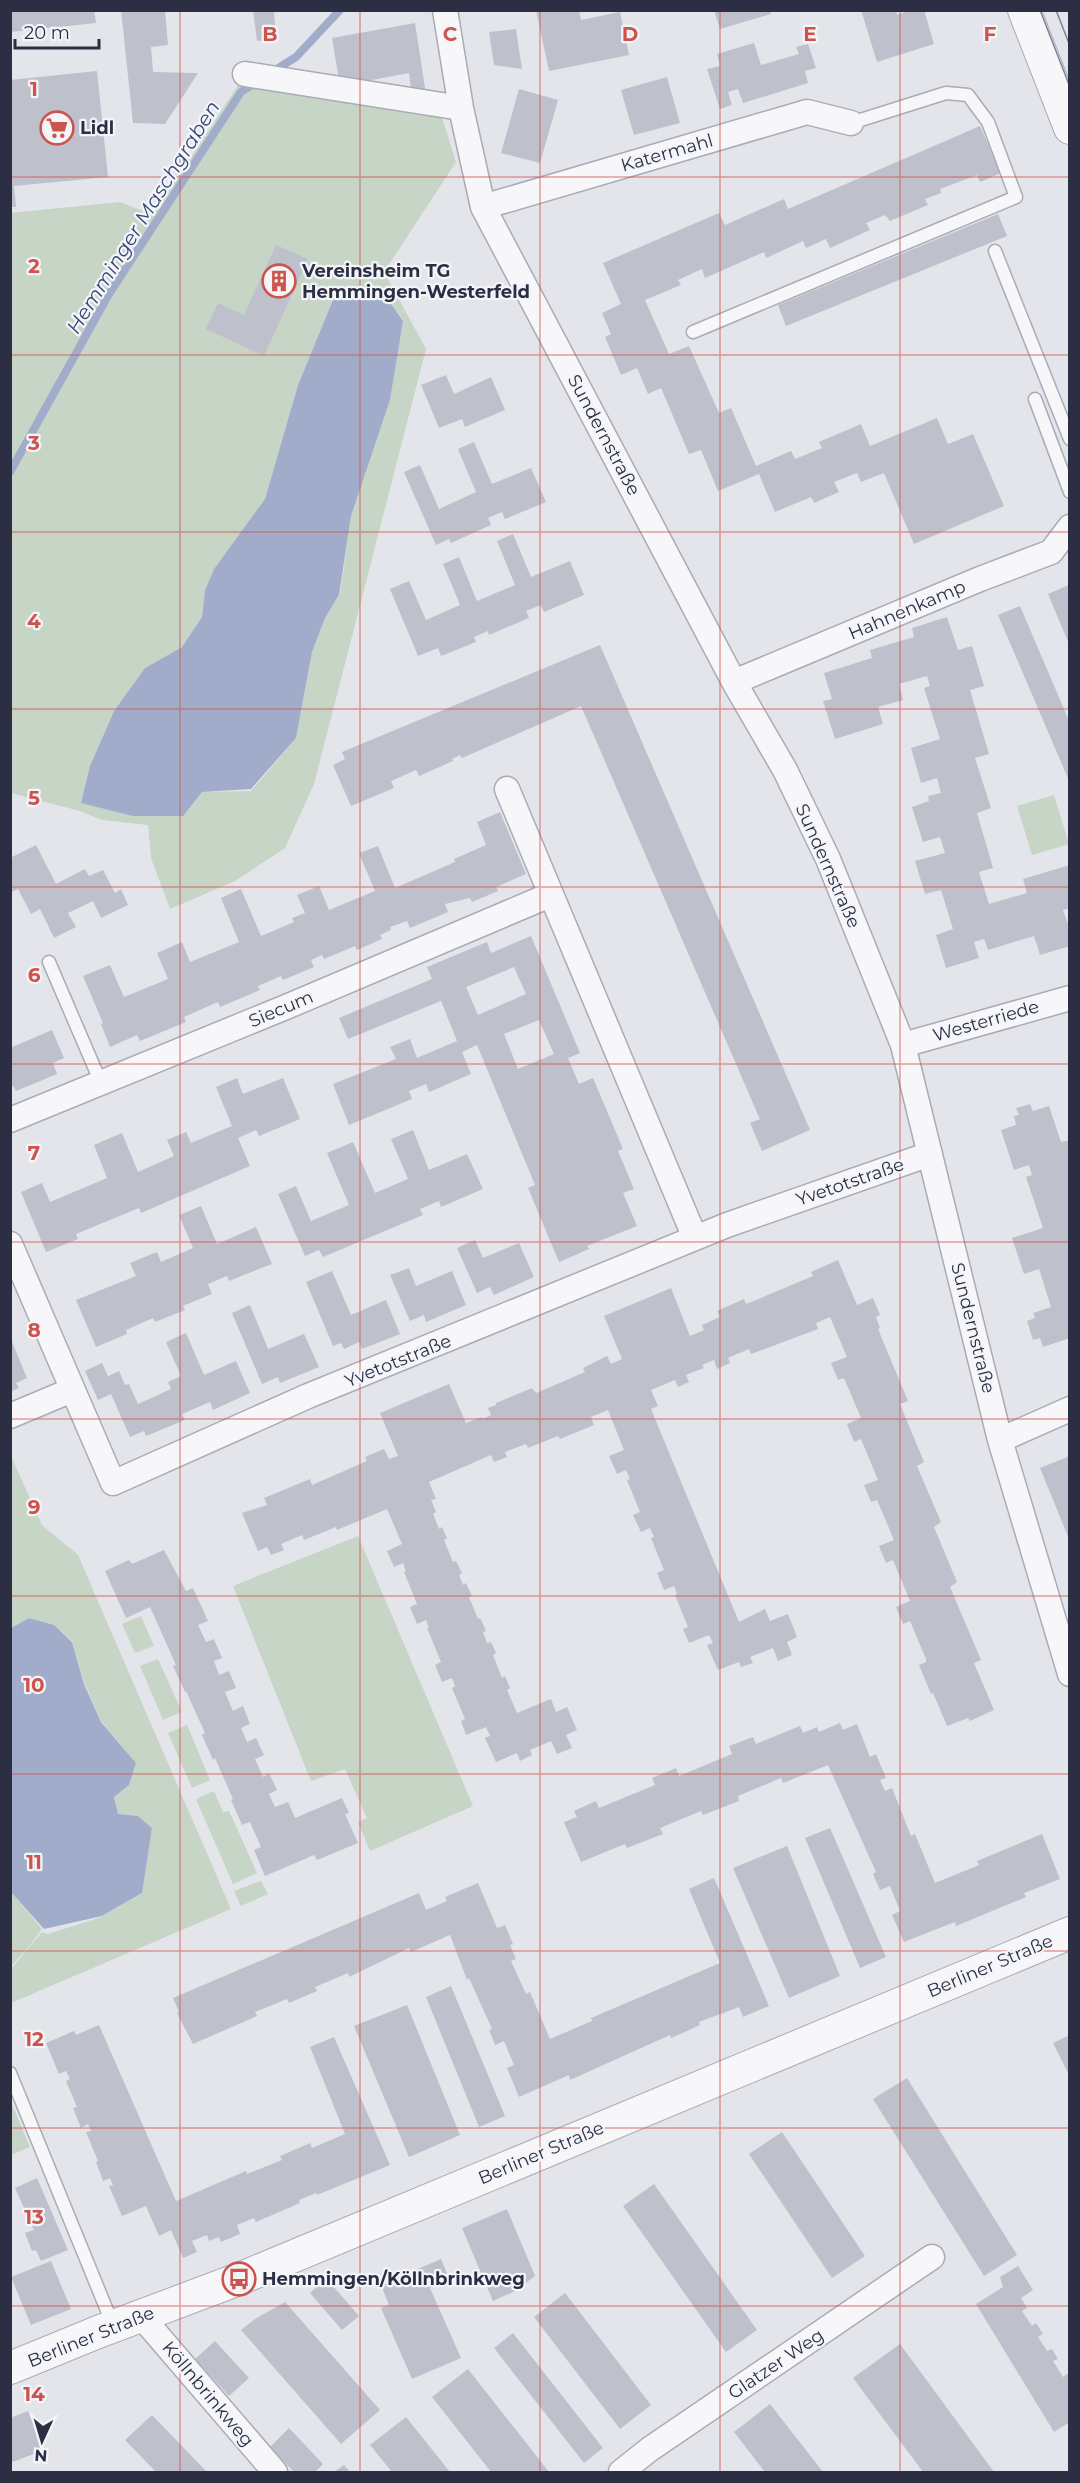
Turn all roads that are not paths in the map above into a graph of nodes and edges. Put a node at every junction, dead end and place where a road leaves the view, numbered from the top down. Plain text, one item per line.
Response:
1 (445, 10) edge
2 (1024, 10) edge
3 (245, 75) dead end
4 (461, 108) junction
5 (851, 123) joint
6 (1070, 128) edge
7 (483, 207) junction
8 (995, 251) dead end
9 (693, 332) dead end
10 (1035, 399) dead end
11 (1070, 439) edge
12 (1070, 492) edge
13 (1070, 527) edge
14 (734, 682) junction
15 (507, 789) dead end
16 (550, 895) junction
17 (49, 962) dead end
18 (1070, 998) edge
19 (903, 1045) junction
20 (101, 1083) junction
21 (10, 1120) edge
22 (930, 1154) junction
23 (695, 1238) junction
24 (10, 1244) edge
25 (72, 1390) junction
26 (1070, 1409) edge
27 (10, 1416) edge
28 (1000, 1440) junction
29 (1070, 1674) edge
30 (1070, 1933) edge
31 (10, 2073) edge
32 (932, 2257) dead end
33 (128, 2321) junction
34 (10, 2368) edge
35 (274, 2472) edge
36 (621, 2472) edge

1 - 4 street, Sundernstraße
2 - 6 street
3 - 4 street
4 - 7 street, Sundernstraße
5 - 7 street, Katermahl
5 - 9 lane
7 - 14 street, Sundernstraße
8 - 11 lane
10 - 12 lane
13 - 14 street, Hahnenkamp
14 - 19 street, Sundernstraße
15 - 16 street
16 - 20 street, Siecum
16 - 23 street
17 - 20 lane
18 - 19 street, Westerriede
19 - 22 street, Sundernstraße
20 - 21 street, Siecum
22 - 23 street, Yvetotstraße
22 - 28 street, Sundernstraße
23 - 25 street, Yvetotstraße
24 - 25 street, Yvetotstraße
25 - 27 street
26 - 28 street
28 - 29 street, Sundernstraße
30 - 33 street, Berliner Straße
31 - 33 lane
32 - 36 street, Glatzer Weg
33 - 34 street, Berliner Straße
33 - 35 street, Köllnbrinkweg

